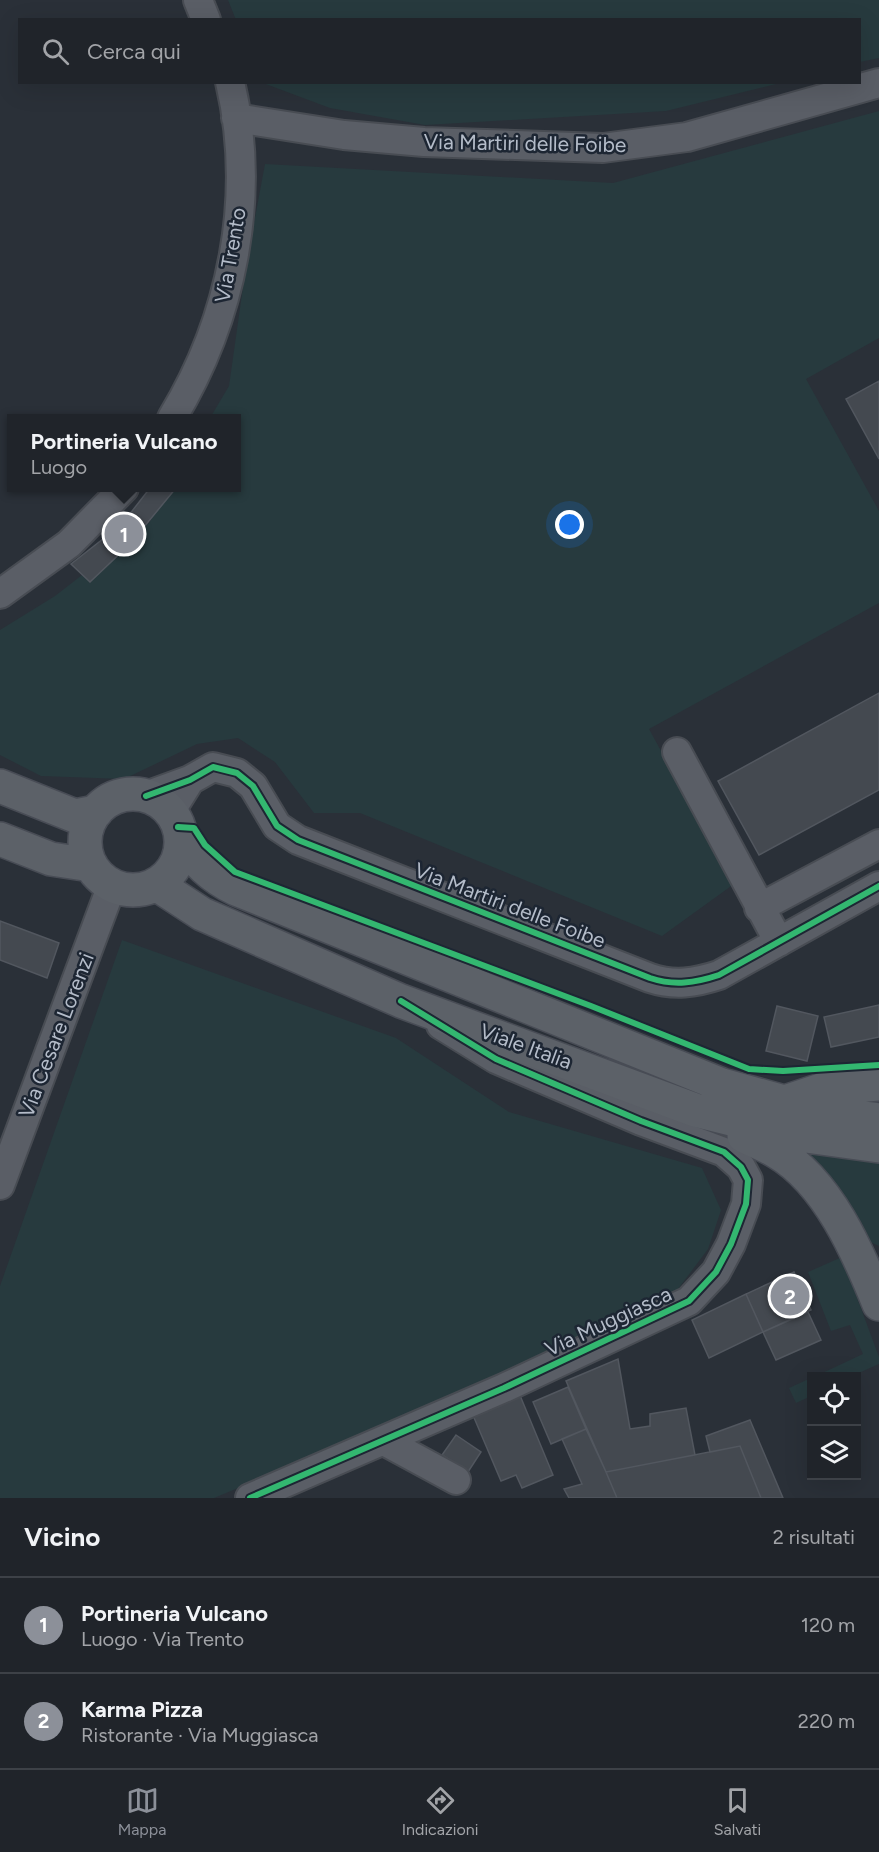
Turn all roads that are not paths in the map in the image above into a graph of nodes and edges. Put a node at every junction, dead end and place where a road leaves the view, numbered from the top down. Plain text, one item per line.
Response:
1 (198, 0) edge
2 (205, 18) edge
3 (879, 83) edge
4 (230, 84) edge
5 (236, 118) junction
6 (174, 414) edge
7 (120, 492) edge
8 (0, 594) edge
9 (677, 752) dead end
10 (0, 786) edge
11 (96, 812) junction
12 (166, 815) junction
13 (0, 839) edge
14 (879, 844) edge
15 (101, 875) junction
16 (156, 884) junction
17 (879, 886) edge
18 (759, 908) junction
19 (779, 942) junction
20 (400, 1001) junction
21 (879, 1084) edge
22 (782, 1103) junction
23 (695, 1110) junction
24 (879, 1120) edge
25 (879, 1146) edge
26 (1, 1179) edge
27 (879, 1305) edge
28 (384, 1441) junction
29 (456, 1480) dead end
30 (250, 1498) edge

1 - 2 street
3 - 5 street, Via Martiri delle Foibe
4 - 5 street, Via Trento
5 - 6 street, Via Trento
7 - 8 street
9 - 18 street
10 - 11 main road
11 - 12 main road
11 - 15 main road
12 - 16 main road
12 - 19 street, Via Martiri delle Foibe
12 - 22 main road, Viale Italia
13 - 15 main road
14 - 18 street
15 - 16 main road
15 - 26 street, Via Cesare Lorenzi
16 - 20 main road, Viale Italia
17 - 19 street, Via Martiri delle Foibe
18 - 19 street
20 - 23 main road, Viale Italia
20 - 28 street, Via Muggiasca
21 - 22 main road
22 - 24 main road, Viale Italia
23 - 25 main road, Viale Italia
23 - 27 main road
28 - 29 street
28 - 30 street, Via Muggiasca

